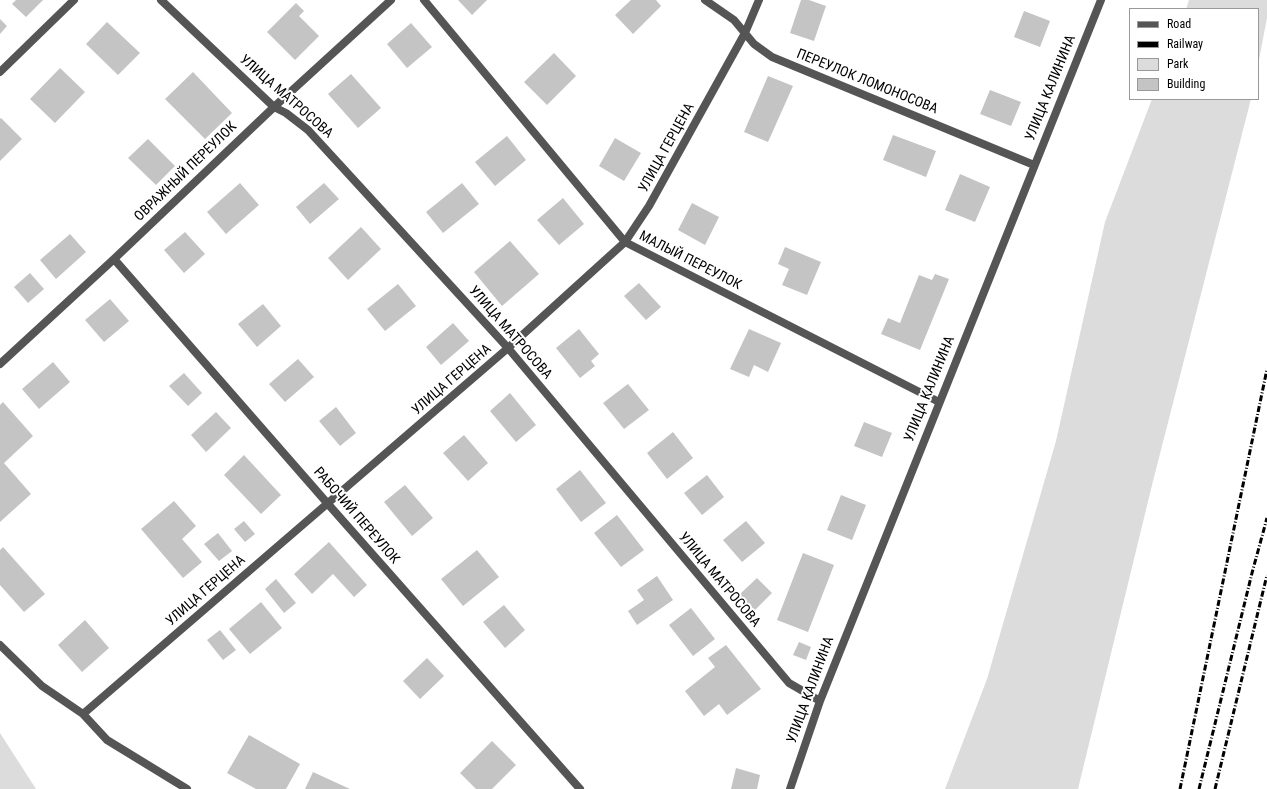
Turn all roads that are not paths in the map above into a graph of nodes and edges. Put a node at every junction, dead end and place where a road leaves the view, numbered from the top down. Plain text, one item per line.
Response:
1 (74, 0) edge
2 (161, 0) edge
3 (391, 0) edge
4 (424, 0) edge
5 (705, 0) edge
6 (759, 0) edge
7 (1101, 0) edge
8 (745, 32) junction
9 (0, 72) edge
10 (274, 107) junction
11 (1034, 165) junction
12 (625, 242) junction
13 (114, 259) junction
14 (508, 348) junction
15 (0, 364) edge
16 (939, 402) junction
17 (328, 504) junction
18 (0, 645) edge
19 (820, 701) junction
20 (83, 714) junction
21 (187, 789) edge
22 (580, 789) edge
23 (790, 789) edge

1 - 9 street
2 - 10 street, УЛИЦА МАТРОСОВА
3 - 10 street, ОВРАЖНЫЙ ПЕРЕУЛОК
4 - 12 street, МАЛЫЙ ПЕРЕУЛОК
5 - 8 street, ПЕРЕУЛОК ЛОМОНОСОВА
6 - 8 street, УЛИЦА ГЕРЦЕНА
7 - 11 street, УЛИЦА КАЛИНИНА
8 - 11 street, ПЕРЕУЛОК ЛОМОНОСОВА
8 - 12 street, УЛИЦА ГЕРЦЕНА
10 - 13 street, ОВРАЖНЫЙ ПЕРЕУЛОК
10 - 14 street, УЛИЦА МАТРОСОВА
11 - 16 street, УЛИЦА КАЛИНИНА
12 - 14 street, УЛИЦА ГЕРЦЕНА
12 - 16 street, МАЛЫЙ ПЕРЕУЛОК
13 - 15 street, ОВРАЖНЫЙ ПЕРЕУЛОК
13 - 17 street, РАБОЧИЙ ПЕРЕУЛОК
14 - 17 street, УЛИЦА ГЕРЦЕНА
14 - 19 street, УЛИЦА МАТРОСОВА
16 - 19 street, УЛИЦА КАЛИНИНА
17 - 20 street, УЛИЦА ГЕРЦЕНА
17 - 22 street, РАБОЧИЙ ПЕРЕУЛОК
18 - 20 street
19 - 23 street, УЛИЦА КАЛИНИНА
20 - 21 street

